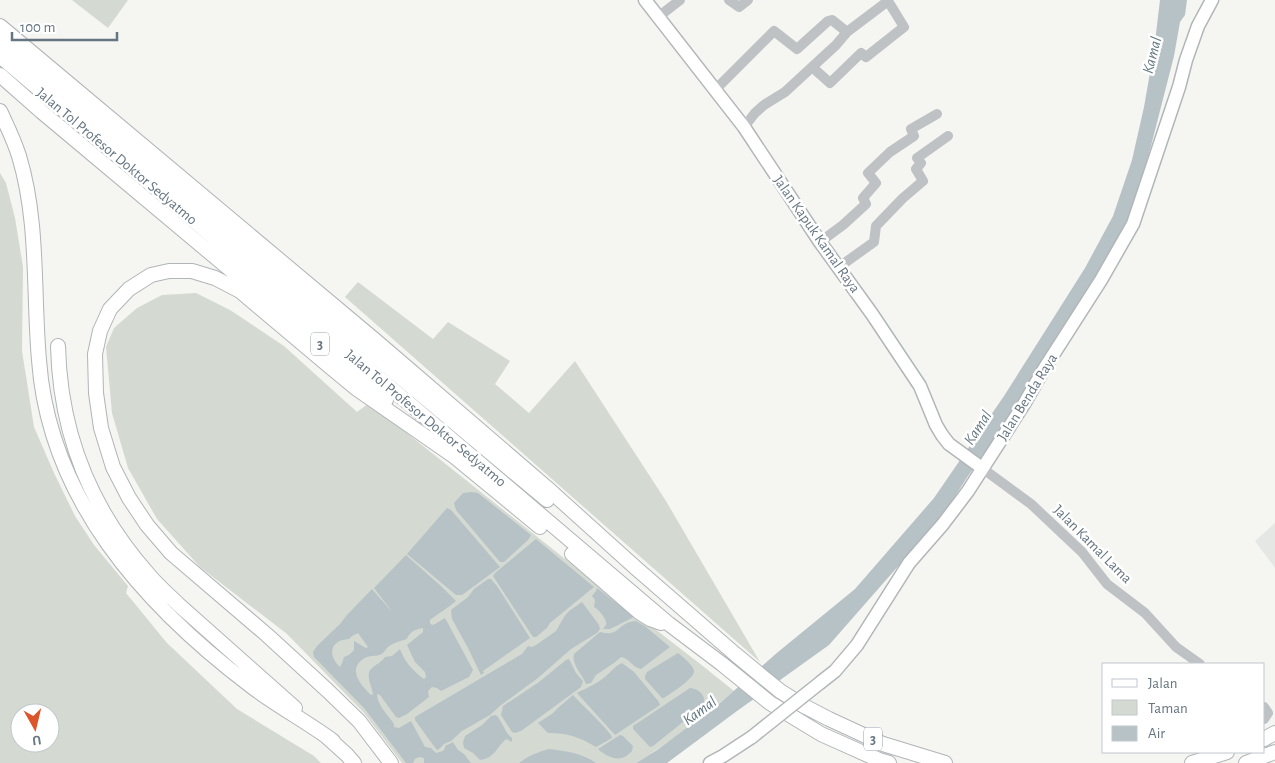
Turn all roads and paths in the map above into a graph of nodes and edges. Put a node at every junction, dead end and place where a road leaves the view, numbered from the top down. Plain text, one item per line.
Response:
1 (645, 0) edge
2 (680, 0) edge
3 (729, 0) edge
4 (748, 0) edge
5 (1212, 0) edge
6 (658, 17) junction
7 (0, 26) edge
8 (847, 32) junction
9 (0, 42) edge
10 (0, 56) edge
11 (812, 67) junction
12 (0, 75) edge
13 (715, 90) junction
14 (0, 111) edge
15 (937, 114) dead end
16 (744, 127) junction
17 (948, 136) dead end
18 (820, 242) junction
19 (839, 267) junction
20 (58, 346) dead end
21 (455, 458) junction
22 (980, 466) junction
23 (637, 569) junction
24 (669, 624) junction
25 (1199, 663) edge
26 (332, 741) junction
27 (1275, 752) edge
28 (1225, 753) edge
29 (354, 763) edge
30 (391, 763) edge
31 (710, 763) edge
32 (889, 763) edge
33 (945, 763) edge
34 (1192, 763) edge
35 (1246, 763) edge

1 - 6 main road, Jalan Kapuk Kamal Raya
2 - 6 street
3 - 4 street
5 - 22 main road, Jalan Benda Raya
6 - 13 main road, Jalan Kapuk Kamal Raya
7 - 23 highway, Jalan Tol Profesor Doktor Sedyatmo / 3
8 - 11 street
8 - 11 street
8 - 13 street
9 - 23 highway, Jalan Tol Profesor Doktor Sedyatmo / 3
10 - 24 highway, Jalan Tol Profesor Doktor Sedyatmo / 3
11 - 16 street
12 - 21 highway, Jalan Tol Profesor Doktor Sedyatmo / 3
13 - 16 main road, Jalan Kapuk Kamal Raya
14 - 26 highway
15 - 18 street
16 - 18 main road, Jalan Kapuk Kamal Raya
17 - 19 street
18 - 19 main road, Jalan Kapuk Kamal Raya
19 - 22 main road, Jalan Kapuk Kamal Raya
20 - 26 highway
21 - 24 highway, Jalan Tol Profesor Doktor Sedyatmo / 3
21 - 30 highway
22 - 25 street, Jalan Kamal Lama
22 - 31 main road, Jalan Benda Raya, bridge
23 - 33 highway, Jalan Tol Profesor Doktor Sedyatmo / 3
24 - 32 highway, Jalan Tol Profesor Doktor Sedyatmo / 3
26 - 29 highway
27 - 35 highway
28 - 34 highway

